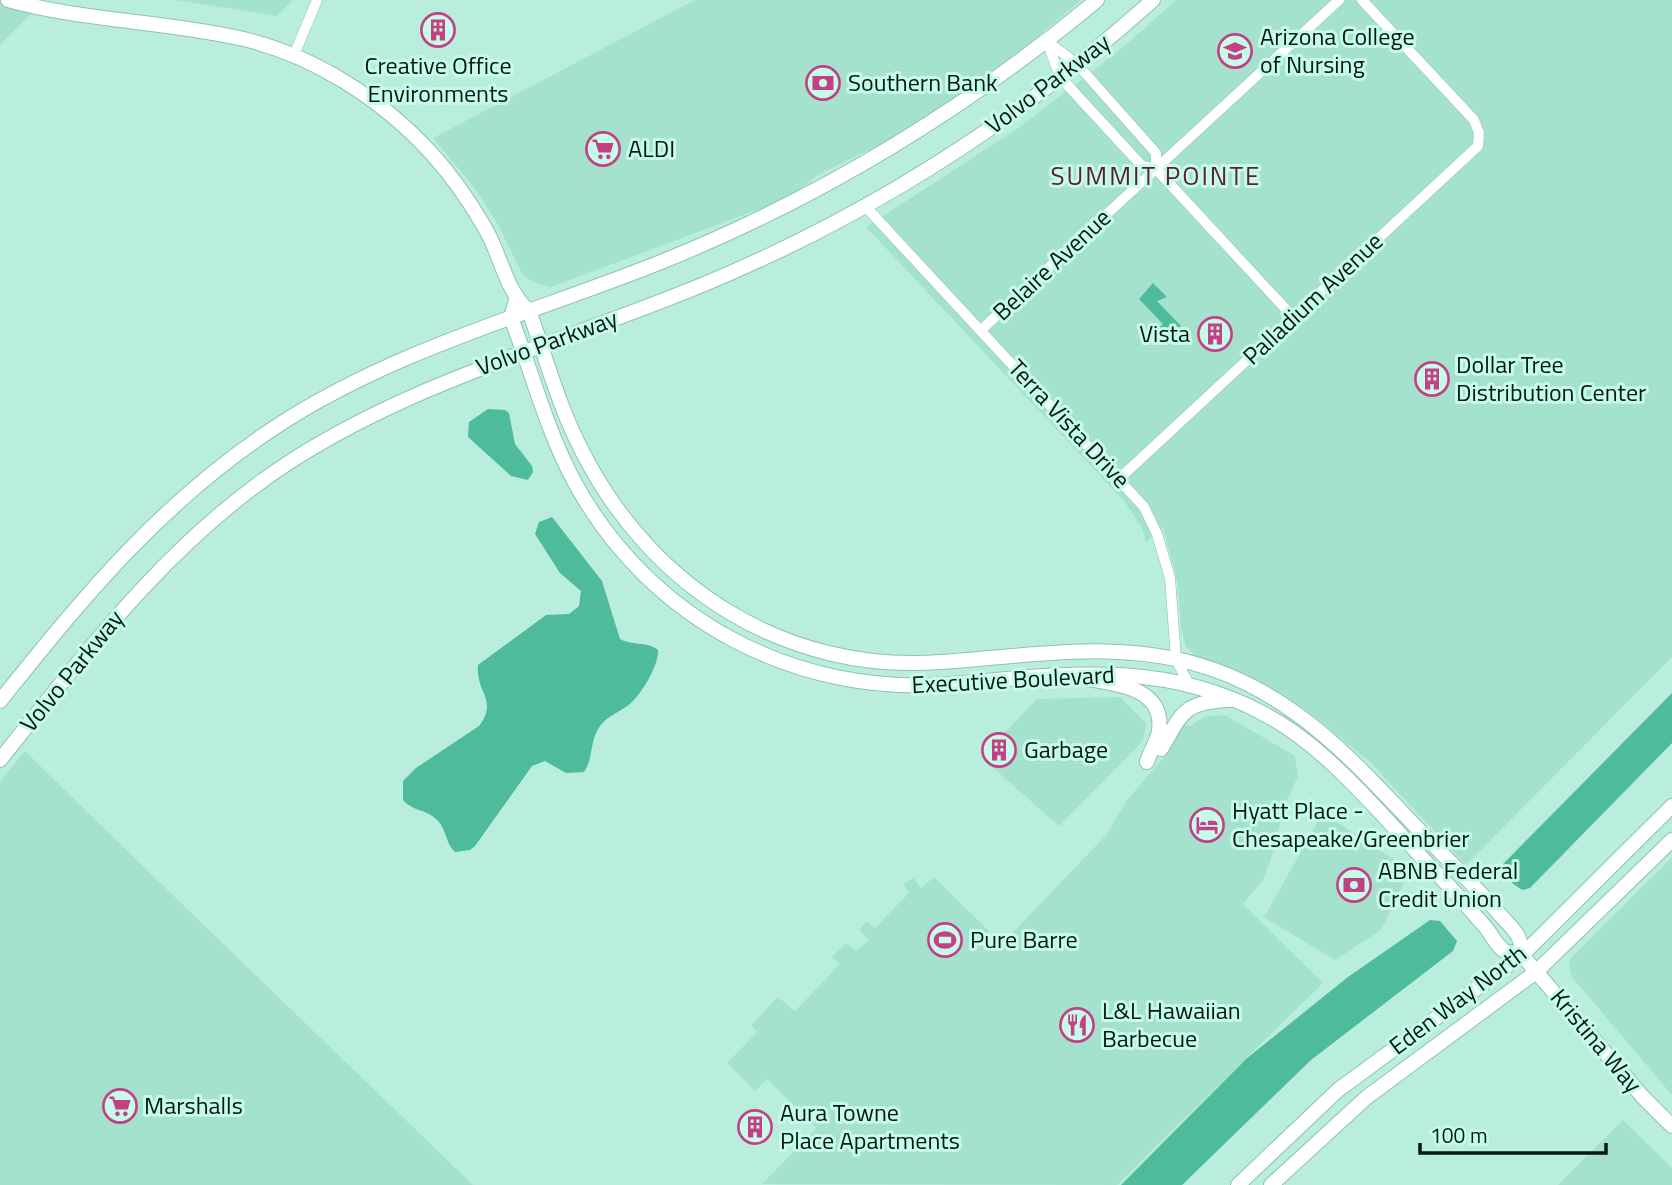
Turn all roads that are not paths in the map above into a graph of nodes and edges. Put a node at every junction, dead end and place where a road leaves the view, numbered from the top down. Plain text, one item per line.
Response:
1 (8, 0) edge
2 (317, 0) edge
3 (1097, 0) edge
4 (1153, 0) edge
5 (1339, 0) edge
6 (1362, 0) edge
7 (1047, 41) junction
8 (294, 55) junction
9 (1077, 64) junction
10 (1060, 77) junction
11 (1156, 169) junction
12 (865, 206) junction
13 (516, 300) junction
14 (529, 311) junction
15 (511, 318) junction
16 (1294, 318) junction
17 (981, 330) junction
18 (541, 346) junction
19 (524, 352) junction
20 (1120, 478) junction
21 (1176, 659) junction
22 (1062, 674) junction
23 (1189, 685) junction
24 (1232, 699) junction
25 (0, 701) edge
26 (0, 760) edge
27 (1672, 806) edge
28 (1672, 840) edge
29 (1522, 955) junction
30 (1536, 972) junction
31 (1672, 1125) edge
32 (1238, 1185) edge
33 (1271, 1185) edge

1 - 8 street
2 - 8 street
3 - 7 street, Volvo Parkway
4 - 9 street, Volvo Parkway
5 - 11 street, Belaire Avenue
6 - 16 street, Palladium Avenue
7 - 9 street
7 - 10 street
7 - 14 street, Volvo Parkway
8 - 13 street
9 - 10 street, Volvo Parkway
9 - 11 street
10 - 11 street
10 - 12 street, Volvo Parkway
11 - 16 street
11 - 17 street, Belaire Avenue
12 - 17 street, Terra Vista Drive
12 - 18 street, Volvo Parkway
13 - 14 street
13 - 15 street
14 - 15 street, Volvo Parkway
14 - 18 street, Executive Boulevard
15 - 19 street, Executive Boulevard
15 - 25 street, Volvo Parkway
16 - 20 street, Palladium Avenue
17 - 20 street, Terra Vista Drive
18 - 19 street, Volvo Parkway
18 - 21 street, Executive Boulevard
19 - 22 street, Executive Boulevard
19 - 26 street, Volvo Parkway
20 - 21 street, Terra Vista Drive
21 - 23 street, Terra Vista Drive
21 - 29 street, Executive Boulevard
22 - 23 street, Executive Boulevard
22 - 24 street
23 - 24 street, Executive Boulevard
24 - 29 street, Executive Boulevard
27 - 29 street, Eden Way North
28 - 30 street, Eden Way North
29 - 30 street, Kristina Way
29 - 32 street, Eden Way North
30 - 31 street, Kristina Way
30 - 33 street, Eden Way North

